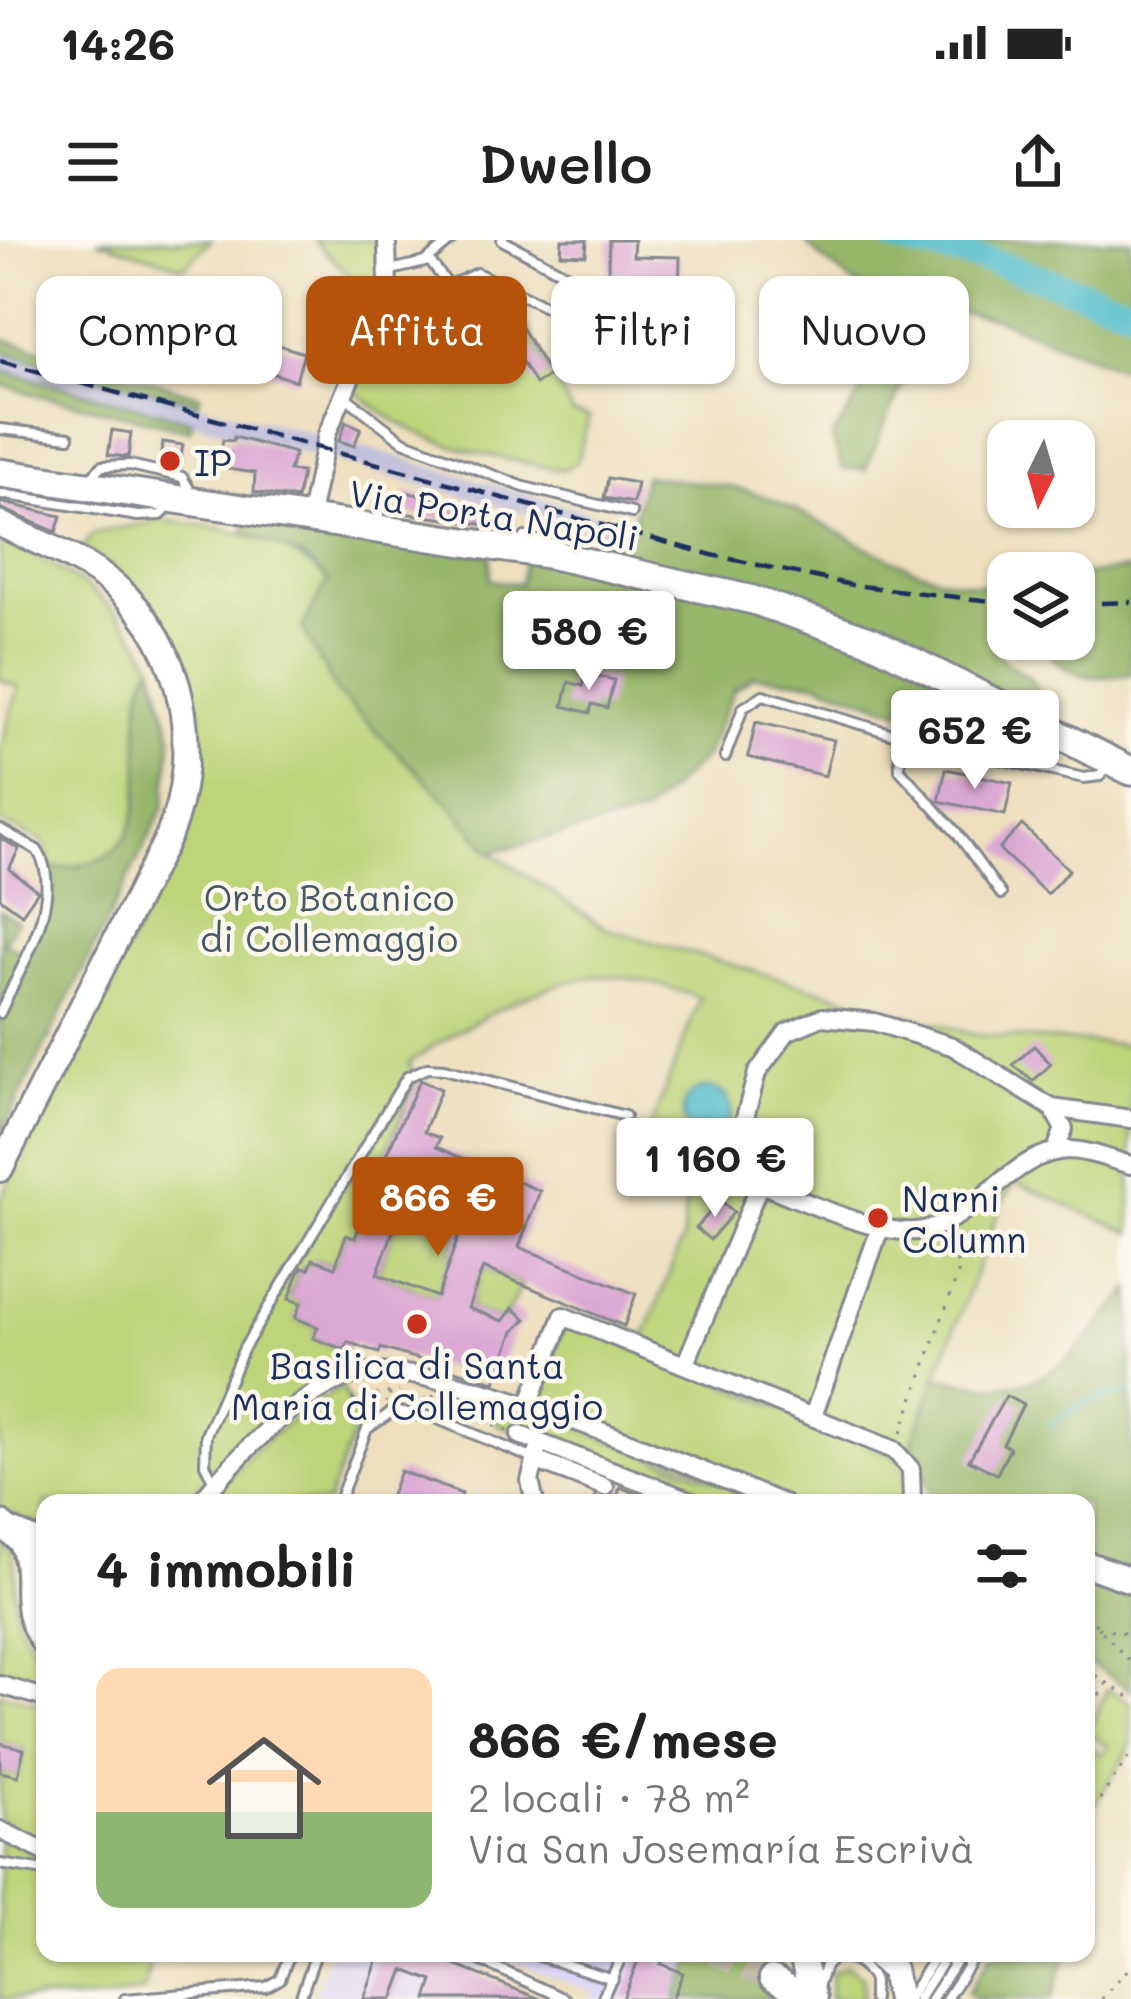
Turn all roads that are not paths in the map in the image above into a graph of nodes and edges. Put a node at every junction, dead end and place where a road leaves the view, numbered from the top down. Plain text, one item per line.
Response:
1 (386, 240) edge
2 (452, 240) edge
3 (502, 240) edge
4 (429, 260) junction
5 (391, 270) junction
6 (569, 276) edge
7 (551, 309) edge
8 (342, 394) junction
9 (0, 429) edge
10 (69, 437) dead end
11 (0, 472) edge
12 (2, 494) edge
13 (182, 501) junction
14 (632, 513) dead end
15 (309, 520) junction
16 (0, 524) edge
17 (899, 736) junction
18 (725, 758) dead end
19 (1120, 766) edge
20 (0, 829) edge
21 (1001, 894) dead end
22 (0, 1013) edge
23 (1052, 1108) junction
24 (1084, 1115) junction
25 (625, 1116) dead end
26 (1131, 1119) edge
27 (1063, 1144) junction
28 (1131, 1165) edge
29 (0, 1169) edge
30 (760, 1184) junction
31 (881, 1226) junction
32 (685, 1365) junction
33 (528, 1406) junction
34 (812, 1416) junction
35 (520, 1435) road end
36 (537, 1451) junction
37 (612, 1467) junction
38 (208, 1494) edge
39 (342, 1494) edge
40 (533, 1494) edge
41 (597, 1494) edge
42 (604, 1494) edge
43 (676, 1494) edge
44 (759, 1494) edge
45 (913, 1494) edge
46 (3, 1525) edge
47 (36, 1537) edge
48 (36, 1554) edge
49 (1095, 1567) edge
50 (1131, 1580) edge
51 (36, 1636) edge
52 (0, 1685) edge
53 (36, 1695) edge
54 (0, 1830) edge
55 (36, 1848) edge
56 (0, 1864) edge
57 (36, 1869) edge
58 (287, 1962) edge
59 (313, 1962) edge
60 (484, 1962) edge
61 (558, 1962) edge
62 (620, 1962) edge
63 (800, 1962) edge
64 (832, 1962) edge
65 (852, 1962) edge
66 (887, 1962) edge
67 (931, 1962) edge
68 (942, 1962) edge
69 (956, 1962) edge
70 (970, 1962) edge
71 (613, 1979) junction
72 (125, 1999) edge
73 (300, 1999) edge
74 (565, 1999) edge
75 (602, 1999) edge
76 (813, 1999) edge
77 (873, 1999) edge
78 (899, 1999) edge
79 (908, 1999) edge
80 (918, 1999) edge
81 (932, 1999) edge
82 (946, 1999) edge

1 - 5 street, Via Porta Napoli
2 - 4 lane
3 - 6 lane
4 - 5 lane
4 - 7 lane
5 - 8 street, Via Porta Napoli
8 - 14 lane
8 - 15 street, Via Porta Napoli
9 - 10 lane
11 - 13 main road, Via Porta Napoli
12 - 13 lane
13 - 15 main road, Via Porta Napoli
15 - 19 main road, Via Porta Napoli
16 - 29 main road
17 - 18 lane
17 - 19 lane
17 - 21 lane
20 - 22 lane
23 - 24 street
23 - 27 street
23 - 30 street
24 - 26 street
24 - 27 street
25 - 38 lane
27 - 28 street
27 - 31 street
30 - 31 street
30 - 32 street
31 - 34 street
32 - 33 street
32 - 34 street
33 - 38 street
33 - 44 street
34 - 45 street
35 - 36 street
36 - 37 street
36 - 39 lane
36 - 40 street
36 - 41 street
37 - 42 street
37 - 43 street
46 - 47 street
46 - 48 main road
46 - 51 street
49 - 50 main road
52 - 53 street
54 - 55 street
56 - 57 lane
58 - 72 lane
59 - 73 lane
60 - 74 lane
61 - 71 lane
62 - 71 lane
63 - 76 main road
64 - 76 lane
65 - 77 lane
66 - 78 main road
67 - 79 lane
68 - 80 lane
69 - 81 lane
70 - 82 lane
71 - 75 lane

